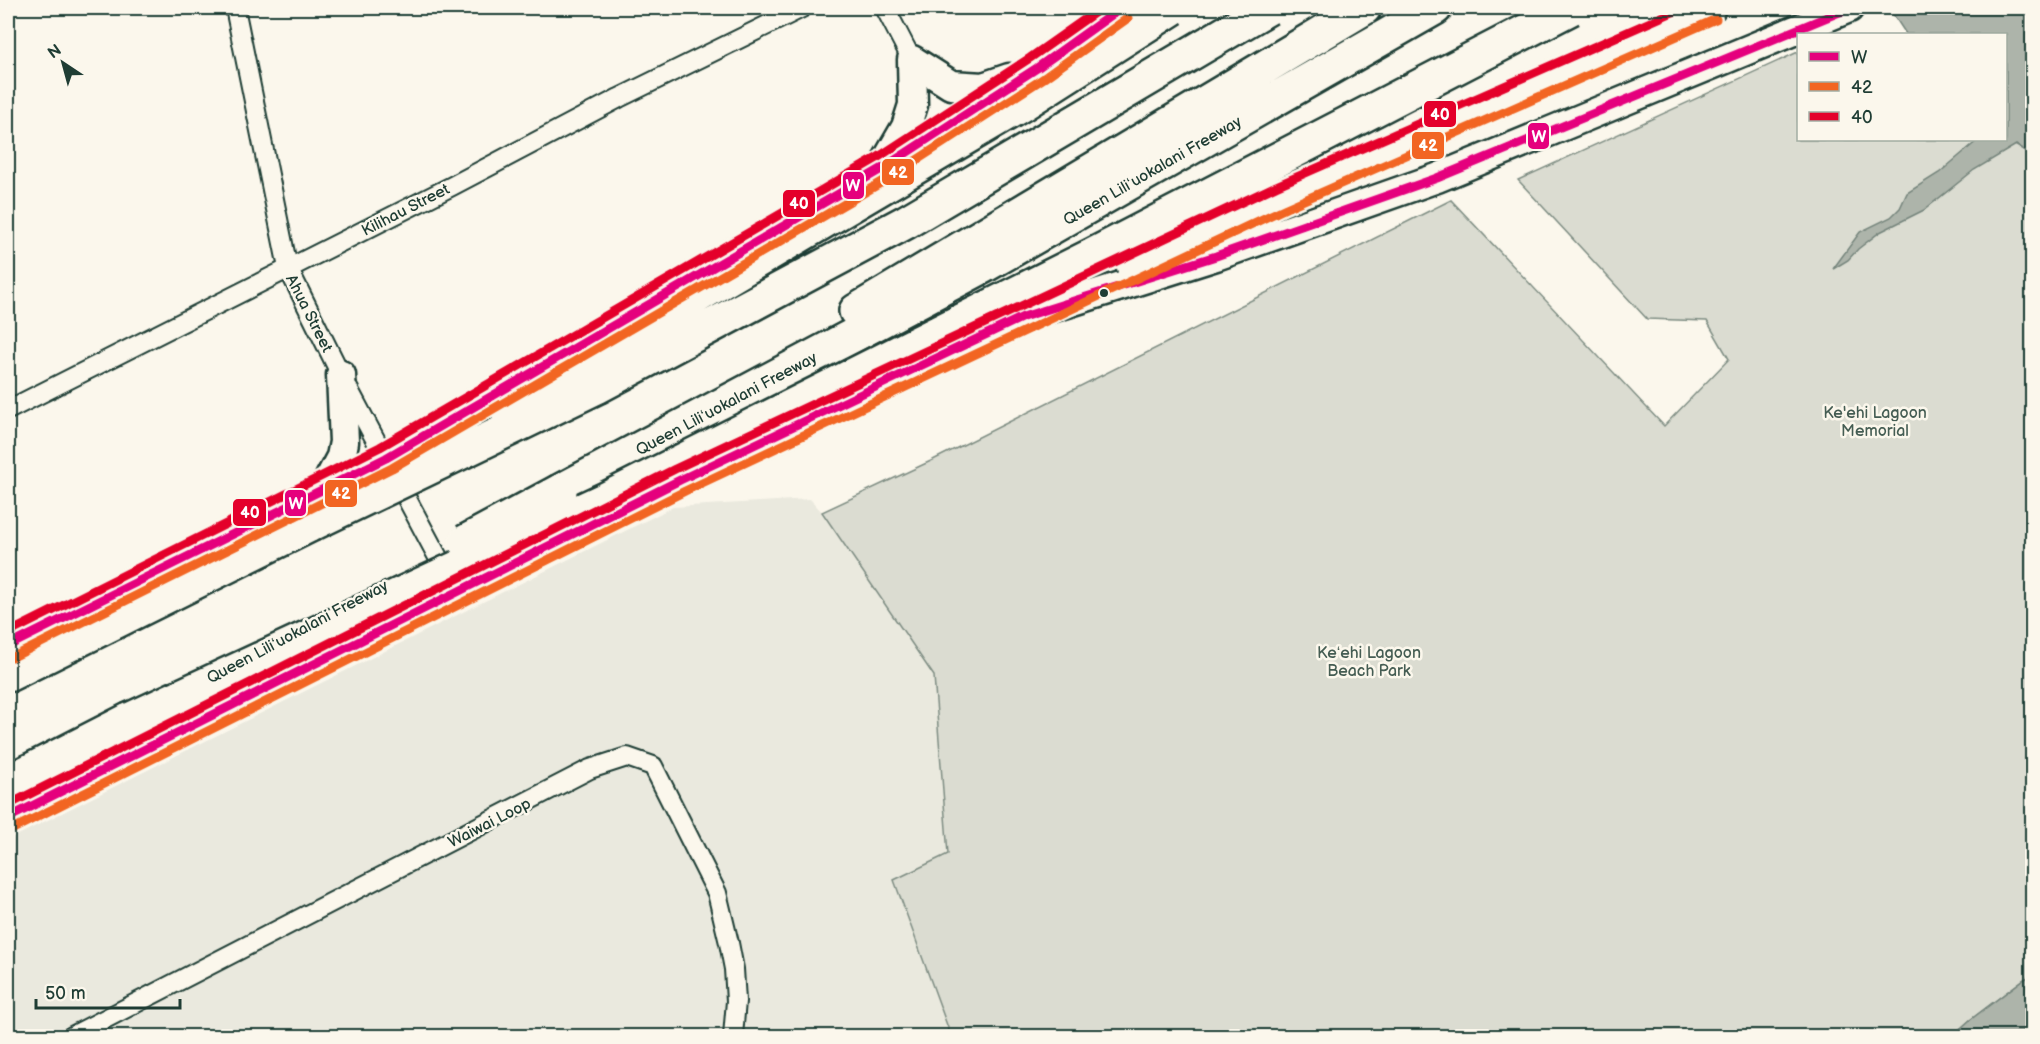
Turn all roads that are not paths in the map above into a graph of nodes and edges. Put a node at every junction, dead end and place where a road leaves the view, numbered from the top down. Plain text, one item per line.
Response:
1 (235, 8) edge
2 (802, 8) edge
3 (885, 8) edge
4 (1121, 8) edge
5 (1173, 8) edge
6 (1268, 8) edge
7 (1364, 8) edge
8 (1435, 8) edge
9 (1571, 8) edge
10 (1711, 8) edge
11 (1848, 8) edge
12 (912, 60) junction
13 (1037, 68) junction
14 (883, 168) junction
15 (288, 268) junction
16 (1023, 317) junction
17 (341, 375) junction
18 (8, 410) edge
19 (386, 458) junction
20 (324, 489) junction
21 (560, 491) junction
22 (310, 525) junction
23 (457, 593) junction
24 (8, 646) edge
25 (8, 675) edge
26 (129, 720) junction
27 (8, 782) edge
28 (8, 818) edge
29 (72, 1036) edge
30 (733, 1036) edge

1 - 15 street, Ahua Street
2 - 15 street, Kilihau Street
3 - 12 street
4 - 13 main road
5 - 22 highway, bridge
6 - 22 highway, bridge
7 - 21 highway
8 - 21 highway, Queen Liliʻuokalani Freeway
9 - 26 highway, bridge
10 - 16 main road
11 - 16 main road
12 - 13 main road
12 - 14 main road
13 - 14 main road
14 - 19 main road
15 - 17 street, Ahua Street
15 - 18 street, Kilihau Street
16 - 23 main road
17 - 19 street, Ahua Street
17 - 20 main road
19 - 20 main road
19 - 23 street, Ahua Street
20 - 24 main road
21 - 26 highway, Queen Liliʻuokalani Freeway, bridge
22 - 25 highway
23 - 28 main road
26 - 27 highway, Queen Liliʻuokalani Freeway
29 - 30 street, Waiwai Loop

